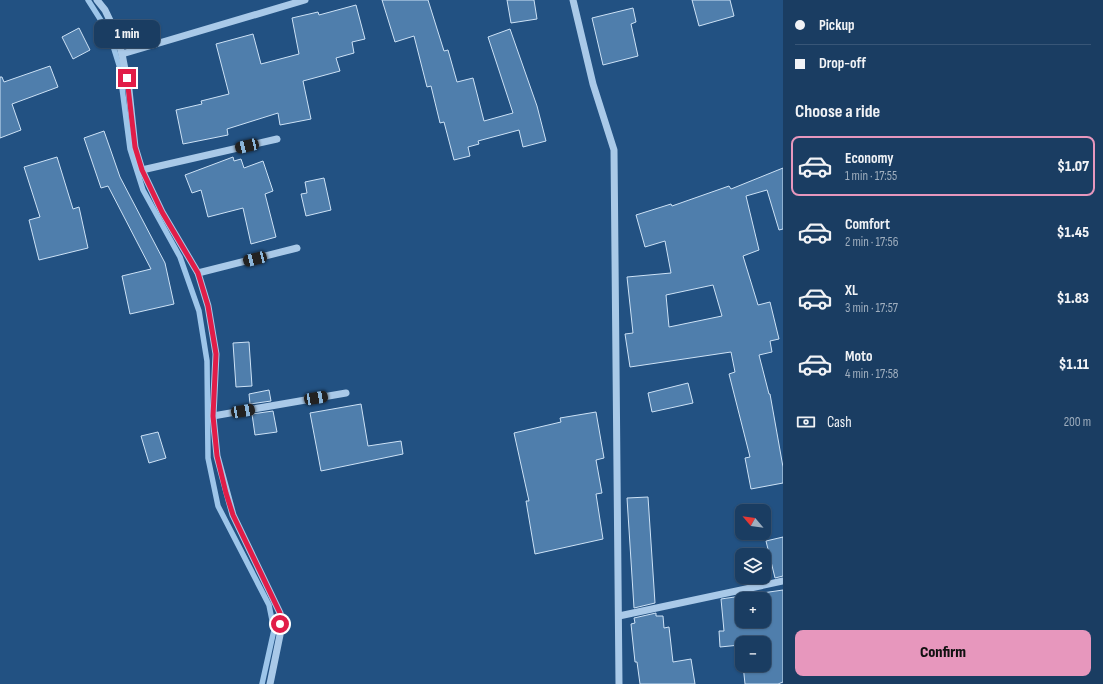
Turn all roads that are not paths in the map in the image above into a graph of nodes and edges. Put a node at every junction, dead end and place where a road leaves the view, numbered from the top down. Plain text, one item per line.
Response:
1 (97, 0) edge
2 (305, 0) edge
3 (573, 0) edge
4 (122, 54) junction
5 (277, 139) dead end
6 (142, 170) junction
7 (297, 248) dead end
8 (198, 273) junction
9 (346, 393) dead end
10 (213, 416) junction
11 (783, 581) edge
12 (619, 616) junction
13 (270, 684) edge
14 (619, 684) edge

1 - 4 street
2 - 4 street
3 - 12 street
4 - 6 street
5 - 6 street
6 - 8 street
7 - 8 street
8 - 10 street
9 - 10 street
10 - 13 street
11 - 12 street
12 - 14 street

